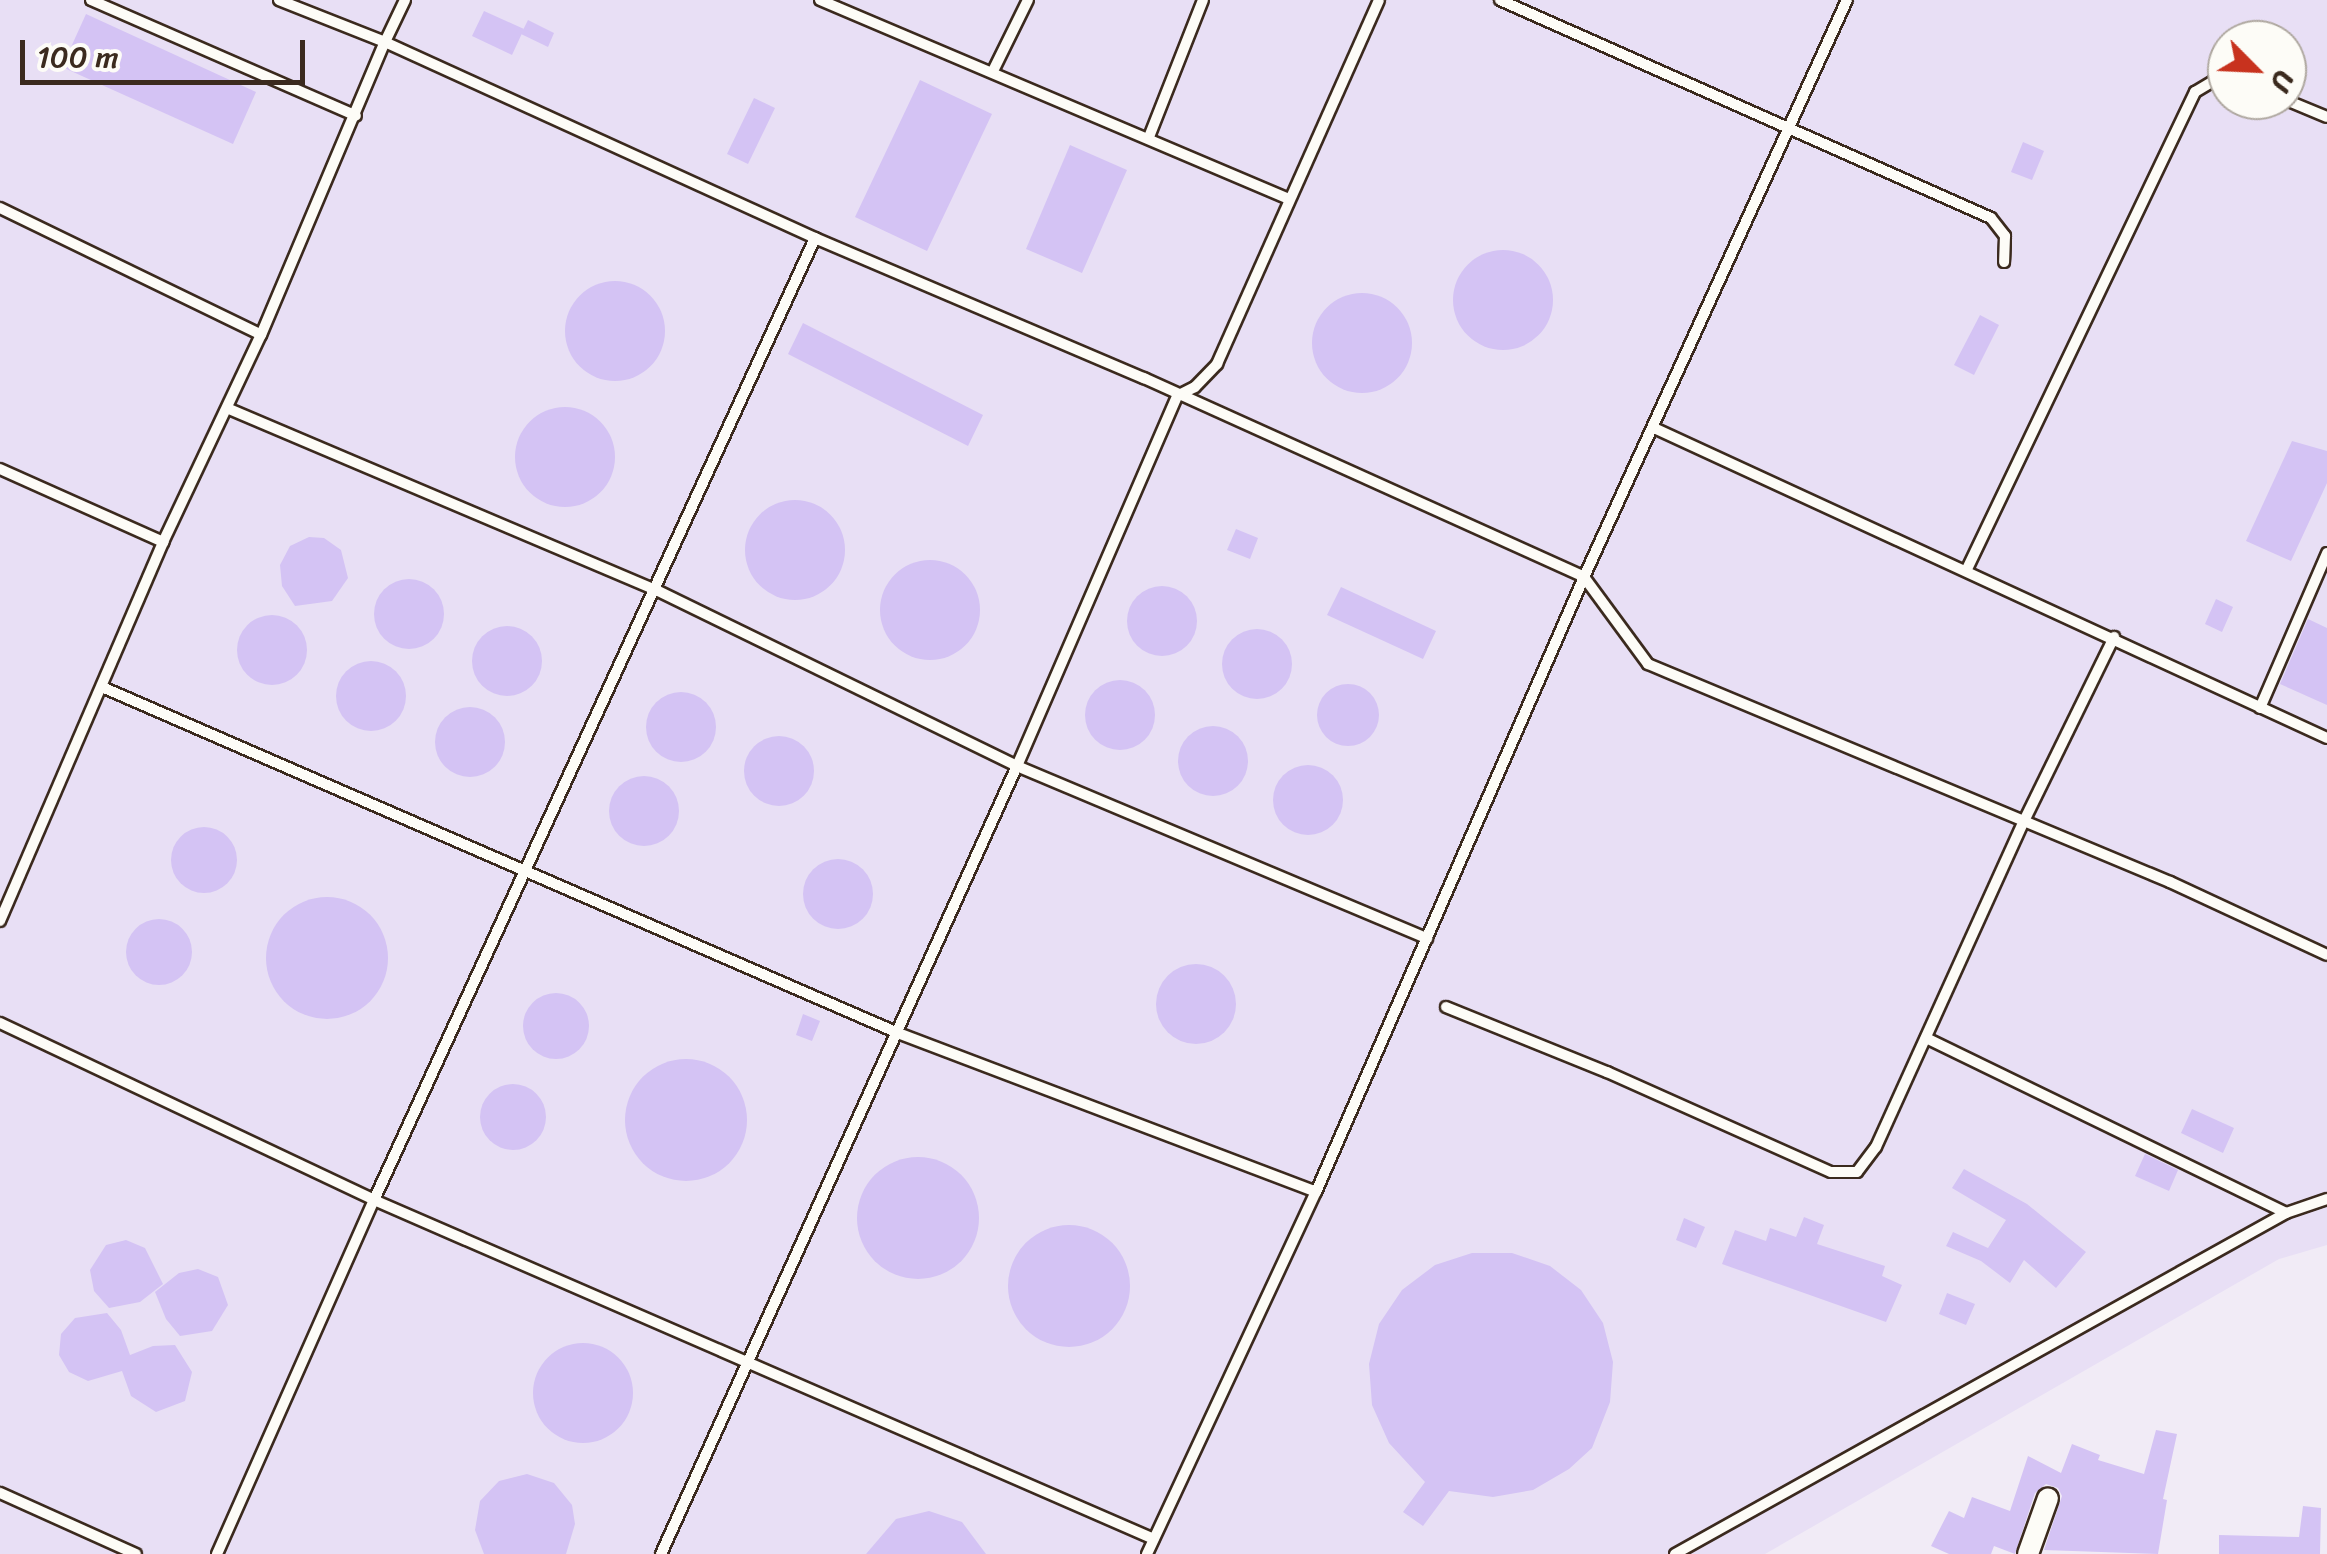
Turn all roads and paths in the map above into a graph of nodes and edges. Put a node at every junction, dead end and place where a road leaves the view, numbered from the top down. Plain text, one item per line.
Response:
1 (92, 0) edge
2 (278, 0) edge
3 (405, 0) edge
4 (1028, 0) edge
5 (1203, 0) edge
6 (1379, 0) edge
7 (1500, 0) edge
8 (1847, 0) edge
9 (827, 1) edge
10 (385, 42) junction
11 (994, 72) junction
12 (2207, 85) edge
13 (356, 116) junction
14 (1788, 128) junction
15 (1150, 137) junction
16 (1289, 199) junction
17 (0, 208) edge
18 (815, 238) junction
19 (2004, 262) dead end
20 (261, 334) junction
21 (1178, 396) junction
22 (226, 408) junction
23 (1654, 428) junction
24 (0, 469) edge
25 (164, 542) junction
26 (2327, 553) edge
27 (1967, 569) junction
28 (1584, 577) junction
29 (654, 590) junction
30 (2114, 637) junction
31 (102, 687) junction
32 (2260, 708) junction
33 (2327, 738) edge
34 (1017, 766) junction
35 (2024, 821) junction
36 (524, 870) junction
37 (0, 920) edge
38 (1427, 938) junction
39 (2327, 955) edge
40 (1446, 1006) dead end
41 (0, 1023) edge
42 (898, 1033) junction
43 (1926, 1038) junction
44 (1316, 1192) junction
45 (2327, 1199) edge
46 (374, 1200) junction
47 (2286, 1214) junction
48 (746, 1361) junction
49 (0, 1493) edge
50 (2048, 1498) dead end
51 (1154, 1539) junction
52 (136, 1554) edge
53 (218, 1554) edge
54 (661, 1554) edge
55 (1147, 1554) edge
56 (1676, 1554) edge
57 (2028, 1554) edge

1 - 13 lane
2 - 10 lane
3 - 10 lane
4 - 11 lane
5 - 15 lane
6 - 16 lane
7 - 14 lane
8 - 14 lane
9 - 11 lane
10 - 13 lane
10 - 18 lane
11 - 15 lane
12 - 27 lane
13 - 20 lane
14 - 19 lane
14 - 23 lane
15 - 16 lane
16 - 21 lane
17 - 20 lane
18 - 21 lane
18 - 29 lane
20 - 22 lane
21 - 28 lane
21 - 34 lane
22 - 25 lane
22 - 29 lane
23 - 27 lane
23 - 28 lane
24 - 25 lane
25 - 31 lane
26 - 32 lane
27 - 30 lane
28 - 35 lane
28 - 38 lane
29 - 34 lane
29 - 36 lane
30 - 32 lane
30 - 35 lane
31 - 36 lane
31 - 37 lane
32 - 33 lane
34 - 38 lane
34 - 42 lane
35 - 39 lane
35 - 43 lane
36 - 42 lane
36 - 46 lane
38 - 44 lane
40 - 43 lane
41 - 46 lane
42 - 44 lane
42 - 48 lane
43 - 47 lane
44 - 51 lane
45 - 47 lane
46 - 48 lane
46 - 53 lane
47 - 56 lane
48 - 51 lane
48 - 54 lane
49 - 52 lane
50 - 57 street
51 - 55 lane

